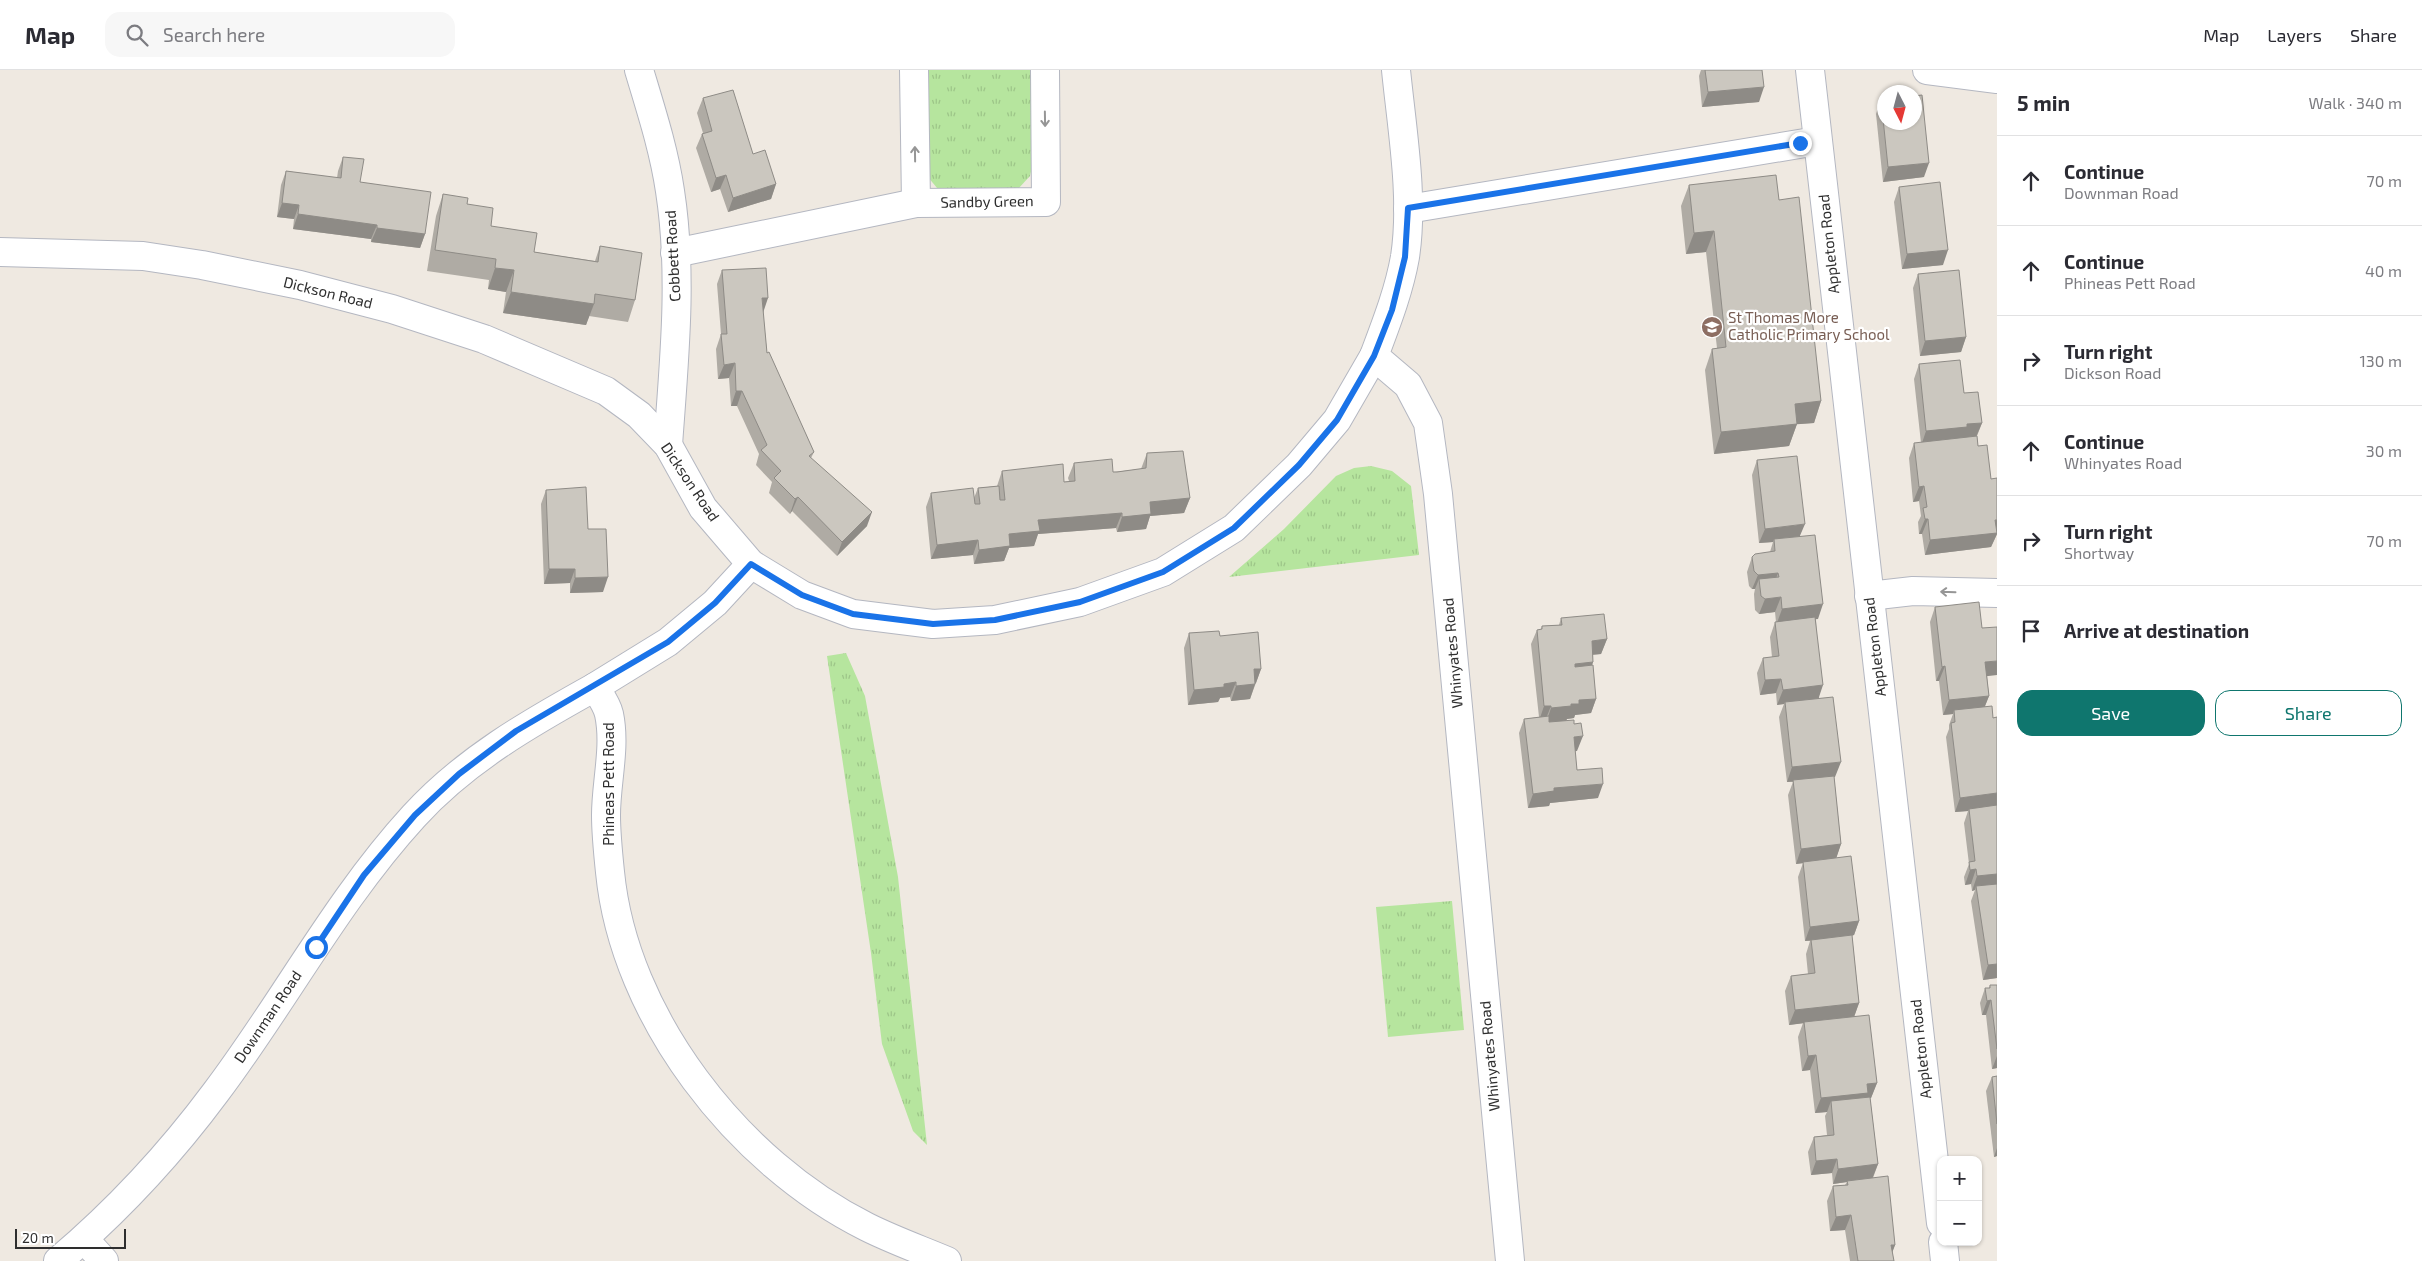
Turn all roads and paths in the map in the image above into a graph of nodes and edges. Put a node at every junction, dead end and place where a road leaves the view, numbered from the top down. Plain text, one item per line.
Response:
1 (639, 70) edge
2 (914, 70) edge
3 (1045, 70) edge
4 (1396, 70) edge
5 (1810, 70) edge
6 (1927, 70) edge
7 (1997, 79) edge
8 (1818, 141) junction
9 (916, 203) junction
10 (1408, 208) junction
11 (0, 252) edge
12 (675, 253) junction
13 (1374, 356) junction
14 (668, 446) junction
15 (751, 564) junction
16 (1997, 593) edge
17 (1869, 596) junction
18 (595, 687) junction
19 (1938, 1201) edge
20 (84, 1239) junction
21 (1943, 1246) edge
22 (58, 1261) edge
23 (104, 1261) edge
24 (947, 1261) edge
25 (1510, 1261) edge
26 (1945, 1261) edge

1 - 12 street, Cobbett Road
9 -> 2 street
3 -> 9 street, Sandby Green
4 - 10 street
5 - 8 street, Appleton Road
6 - 7 street
8 - 10 street
8 - 17 street, Appleton Road
9 - 12 street, Sandby Green
10 - 13 street
11 - 14 street, Dickson Road
12 - 14 street, Cobbett Road
13 - 15 street, Dickson Road
13 - 25 street, Whinyates Road
14 - 15 street, Dickson Road
15 - 18 street
16 -> 17 street
17 - 19 street, Appleton Road
18 - 20 street, Downman Road
18 - 24 street, Phineas Pett Road
20 - 22 street, Downman Road
20 - 23 street
21 - 26 street

